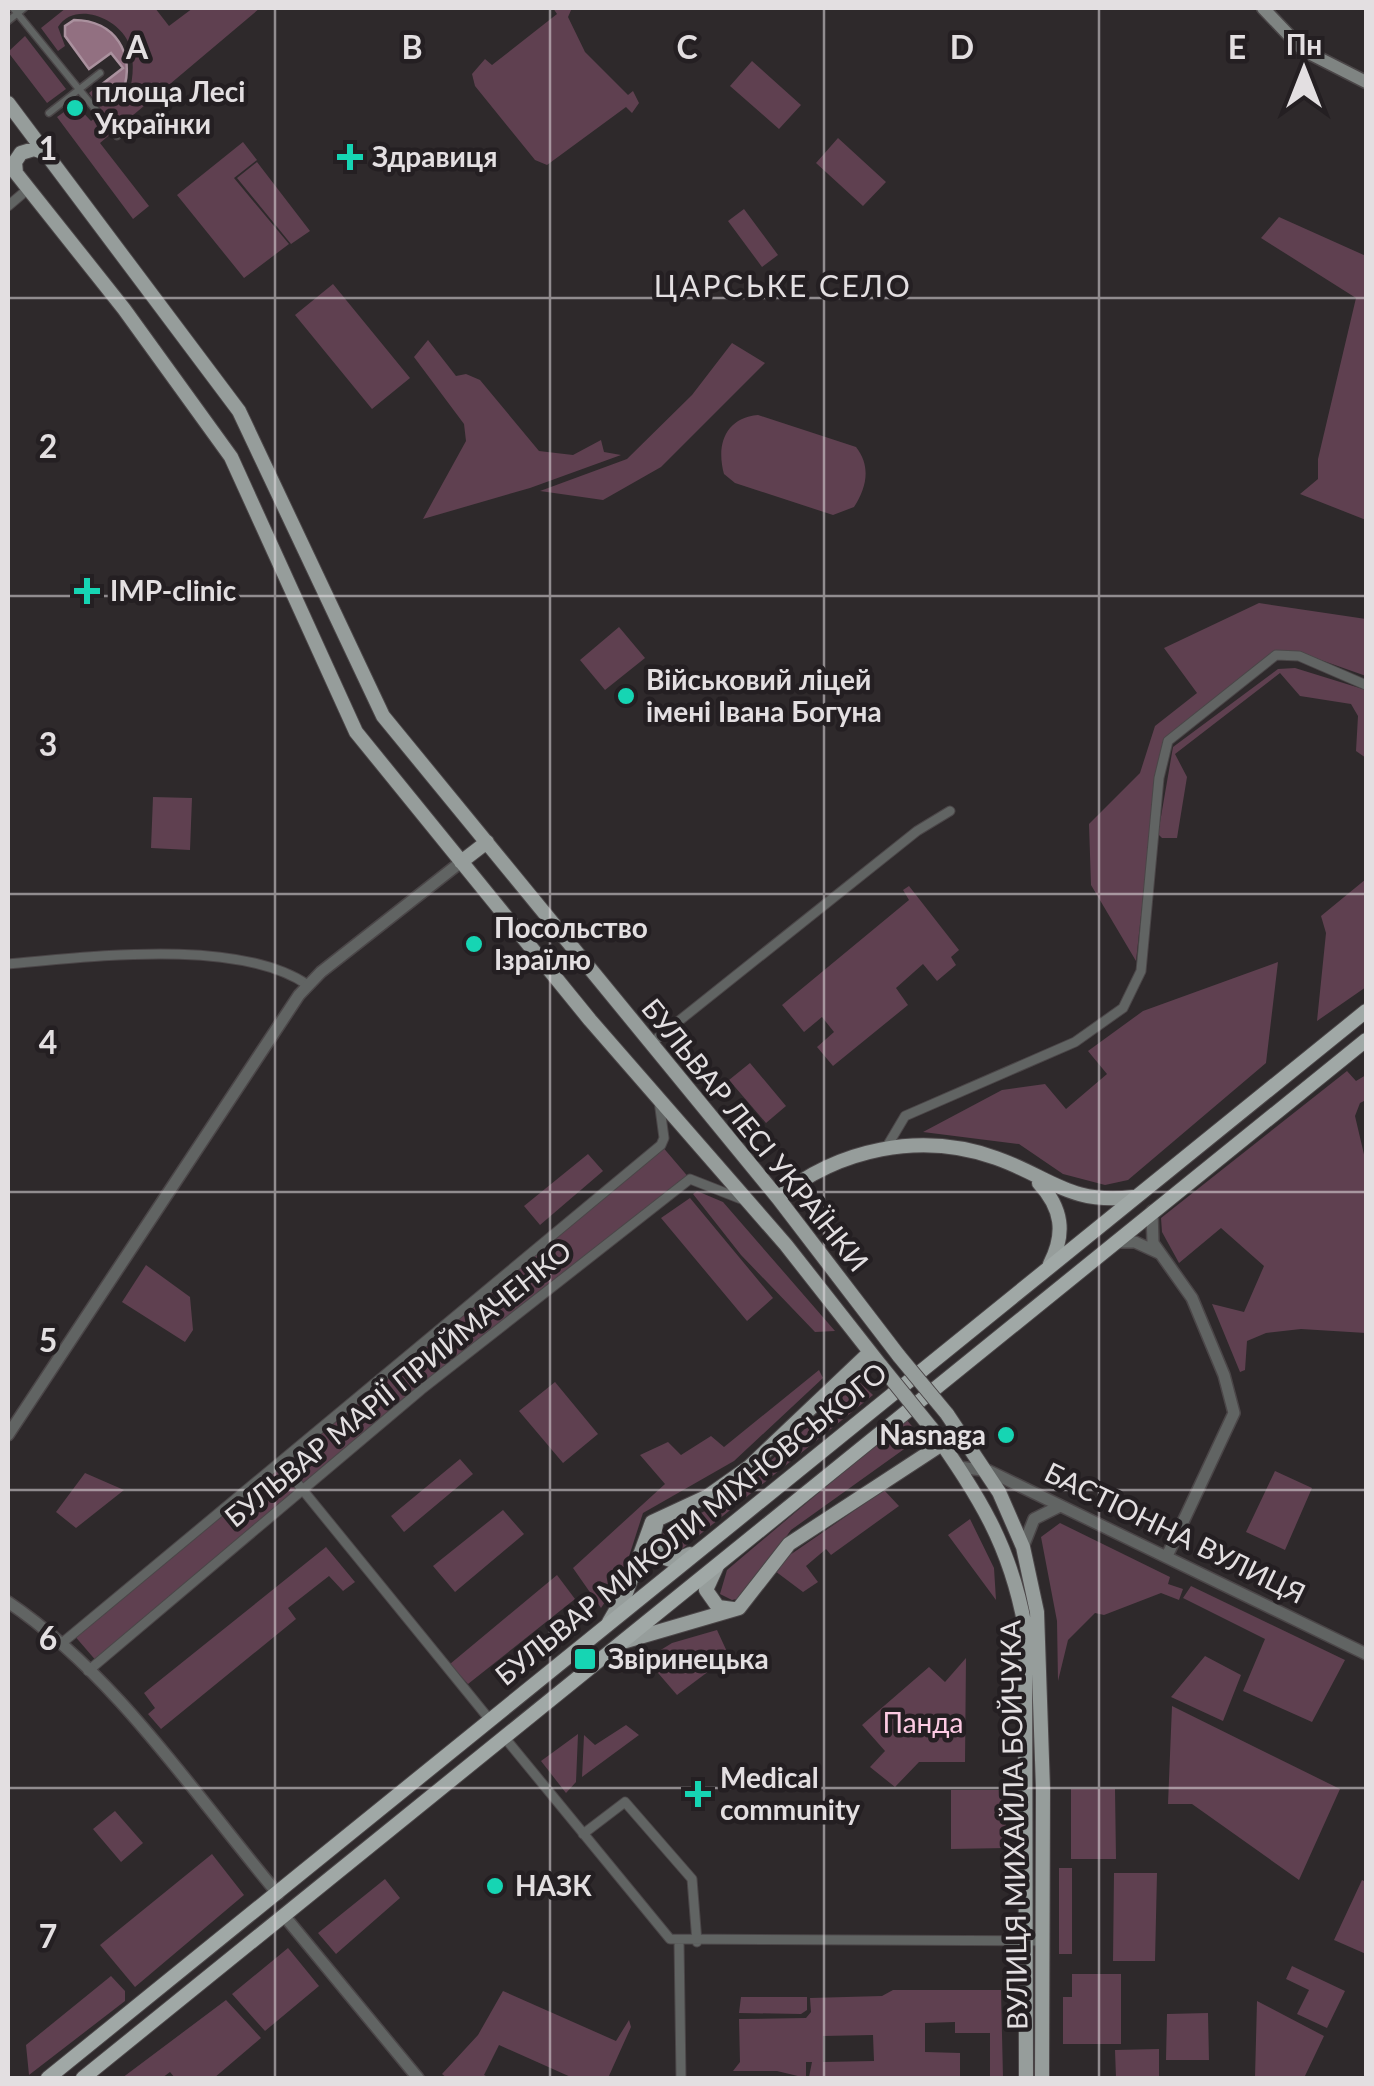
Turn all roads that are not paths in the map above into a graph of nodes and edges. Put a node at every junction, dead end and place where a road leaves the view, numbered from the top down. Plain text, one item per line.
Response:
1 (1262, 8) edge
2 (18, 9) edge
3 (8, 21) edge
4 (100, 73) dead end
5 (1366, 82) edge
6 (78, 89) junction
7 (8, 104) edge
8 (48, 113) dead end
9 (117, 136) dead end
10 (46, 154) junction
11 (12, 168) edge
12 (28, 189) junction
13 (8, 206) edge
14 (1366, 685) edge
15 (950, 811) dead end
16 (486, 842) junction
17 (461, 862) junction
18 (8, 964) edge
19 (308, 984) junction
20 (1366, 1010) edge
21 (1366, 1040) edge
22 (650, 1044) junction
23 (658, 1099) junction
24 (886, 1148) junction
25 (1035, 1178) junction
26 (1133, 1196) junction
27 (778, 1198) junction
28 (750, 1203) junction
29 (1152, 1210) junction
30 (1111, 1243) junction
31 (1158, 1253) junction
32 (1050, 1264) junction
33 (864, 1312) junction
34 (847, 1325) junction
35 (870, 1352) junction
36 (947, 1414) joint
37 (932, 1430) joint
38 (8, 1435) edge
39 (942, 1444) junction
40 (280, 1462) junction
41 (958, 1467) junction
42 (989, 1471) junction
43 (303, 1487) junction
44 (1070, 1508) junction
45 (660, 1517) junction
46 (1024, 1547) junction
47 (700, 1549) junction
48 (1167, 1556) junction
49 (721, 1560) junction
50 (8, 1602) edge
51 (738, 1608) junction
52 (608, 1623) junction
53 (62, 1643) junction
54 (620, 1644) junction
55 (1366, 1654) edge
56 (88, 1670) junction
57 (490, 1720) junction
58 (505, 1738) junction
59 (583, 1834) junction
60 (278, 1894) junction
61 (286, 1918) junction
62 (679, 1941) junction
63 (1027, 1941) junction
64 (1043, 1941) junction
65 (697, 1942) junction
66 (48, 2078) edge
67 (83, 2078) edge
68 (418, 2078) edge
69 (681, 2078) edge
70 (1026, 2078) edge
71 (1042, 2078) edge

1 - 5 main road
2 - 3 street
2 - 6 street
4 - 6 street
6 - 8 street
6 - 9 street
7 - 10 main road, БУЛЬВАР ЛЕСІ УКРАЇНКИ
10 - 11 main road
10 - 16 main road, БУЛЬВАР ЛЕСІ УКРАЇНКИ
11 - 12 main road, БУЛЬВАР ЛЕСІ УКРАЇНКИ
12 - 13 street
12 - 17 main road, БУЛЬВАР ЛЕСІ УКРАЇНКИ
14 - 24 street
15 - 22 street
16 - 17 main road
16 - 22 main road, БУЛЬВАР ЛЕСІ УКРАЇНКИ
17 - 19 street
17 - 23 main road, БУЛЬВАР ЛЕСІ УКРАЇНКИ
18 - 19 street
19 - 38 street
20 - 26 highway, БУЛЬВАР МИКОЛИ МІХНОВСЬКОГО
21 - 29 highway, БУЛЬВАР МИКОЛИ МІХНОВСЬКОГО
22 - 27 main road, БУЛЬВАР ЛЕСІ УКРАЇНКИ
23 - 28 main road, БУЛЬВАР ЛЕСІ УКРАЇНКИ
23 - 40 street, БУЛЬВАР МАРІЇ ПРИЙМАЧЕНКО
24 - 25 main road
24 - 27 main road
25 - 26 main road
25 - 32 main road
26 - 32 highway, БУЛЬВАР МИКОЛИ МІХНОВСЬКОГО
27 - 33 main road, БУЛЬВАР ЛЕСІ УКРАЇНКИ
28 - 34 main road, БУЛЬВАР ЛЕСІ УКРАЇНКИ
28 - 43 street, БУЛЬВАР МАРІЇ ПРИЙМАЧЕНКО
29 - 30 highway, БУЛЬВАР МИКОЛИ МІХНОВСЬКОГО
29 - 31 street
30 - 31 street
30 - 49 highway, БУЛЬВАР МИКОЛИ МІХНОВСЬКОГО
31 - 48 street
32 - 47 highway, БУЛЬВАР МИКОЛИ МІХНОВСЬКОГО
33 - 34 main road
33 - 36 main road, БУЛЬВАР ЛЕСІ УКРАЇНКИ, bridge
34 - 35 main road, БУЛЬВАР ЛЕСІ УКРАЇНКИ
35 - 37 main road, БУЛЬВАР ЛЕСІ УКРАЇНКИ, bridge
35 - 45 main road
36 - 42 main road, ВУЛИЦЯ МИХАЙЛА БОЙЧУКА
37 - 39 main road, ВУЛИЦЯ МИХАЙЛА БОЙЧУКА
39 - 41 main road, ВУЛИЦЯ МИХАЙЛА БОЙЧУКА
39 - 51 main road
40 - 43 street
40 - 53 street, БУЛЬВАР МАРІЇ ПРИЙМАЧЕНКО
41 - 42 street, БАСТІОННА ВУЛИЦЯ
41 - 63 main road, ВУЛИЦЯ МИХАЙЛА БОЙЧУКА
42 - 44 street, БАСТІОННА ВУЛИЦЯ
42 - 46 main road, ВУЛИЦЯ МИХАЙЛА БОЙЧУКА
43 - 56 street, БУЛЬВАР МАРІЇ ПРИЙМАЧЕНКО
43 - 57 street
44 - 46 street
44 - 48 street, БАСТІОННА ВУЛИЦЯ
45 - 47 main road
45 - 52 main road
46 - 64 main road, ВУЛИЦЯ МИХАЙЛА БОЙЧУКА
47 - 52 highway, БУЛЬВАР МИКОЛИ МІХНОВСЬКОГО
48 - 55 street, БАСТІОННА ВУЛИЦЯ
49 - 51 main road
49 - 54 highway, БУЛЬВАР МИКОЛИ МІХНОВСЬКОГО
50 - 53 street
51 - 54 main road
52 - 57 highway, БУЛЬВАР МИКОЛИ МІХНОВСЬКОГО
53 - 56 street
54 - 58 highway, БУЛЬВАР МИКОЛИ МІХНОВСЬКОГО
56 - 60 street
57 - 60 highway, БУЛЬВАР МИКОЛИ МІХНОВСЬКОГО
58 - 59 street
58 - 61 highway, БУЛЬВАР МИКОЛИ МІХНОВСЬКОГО
59 - 62 street
59 - 65 street
60 - 66 highway, БУЛЬВАР МИКОЛИ МІХНОВСЬКОГО
61 - 67 highway, БУЛЬВАР МИКОЛИ МІХНОВСЬКОГО
61 - 68 street
62 - 65 street
62 - 69 street
63 - 64 street
63 - 65 street
63 - 70 main road, ВУЛИЦЯ МИХАЙЛА БОЙЧУКА
64 - 71 main road, ВУЛИЦЯ МИХАЙЛА БОЙЧУКА

